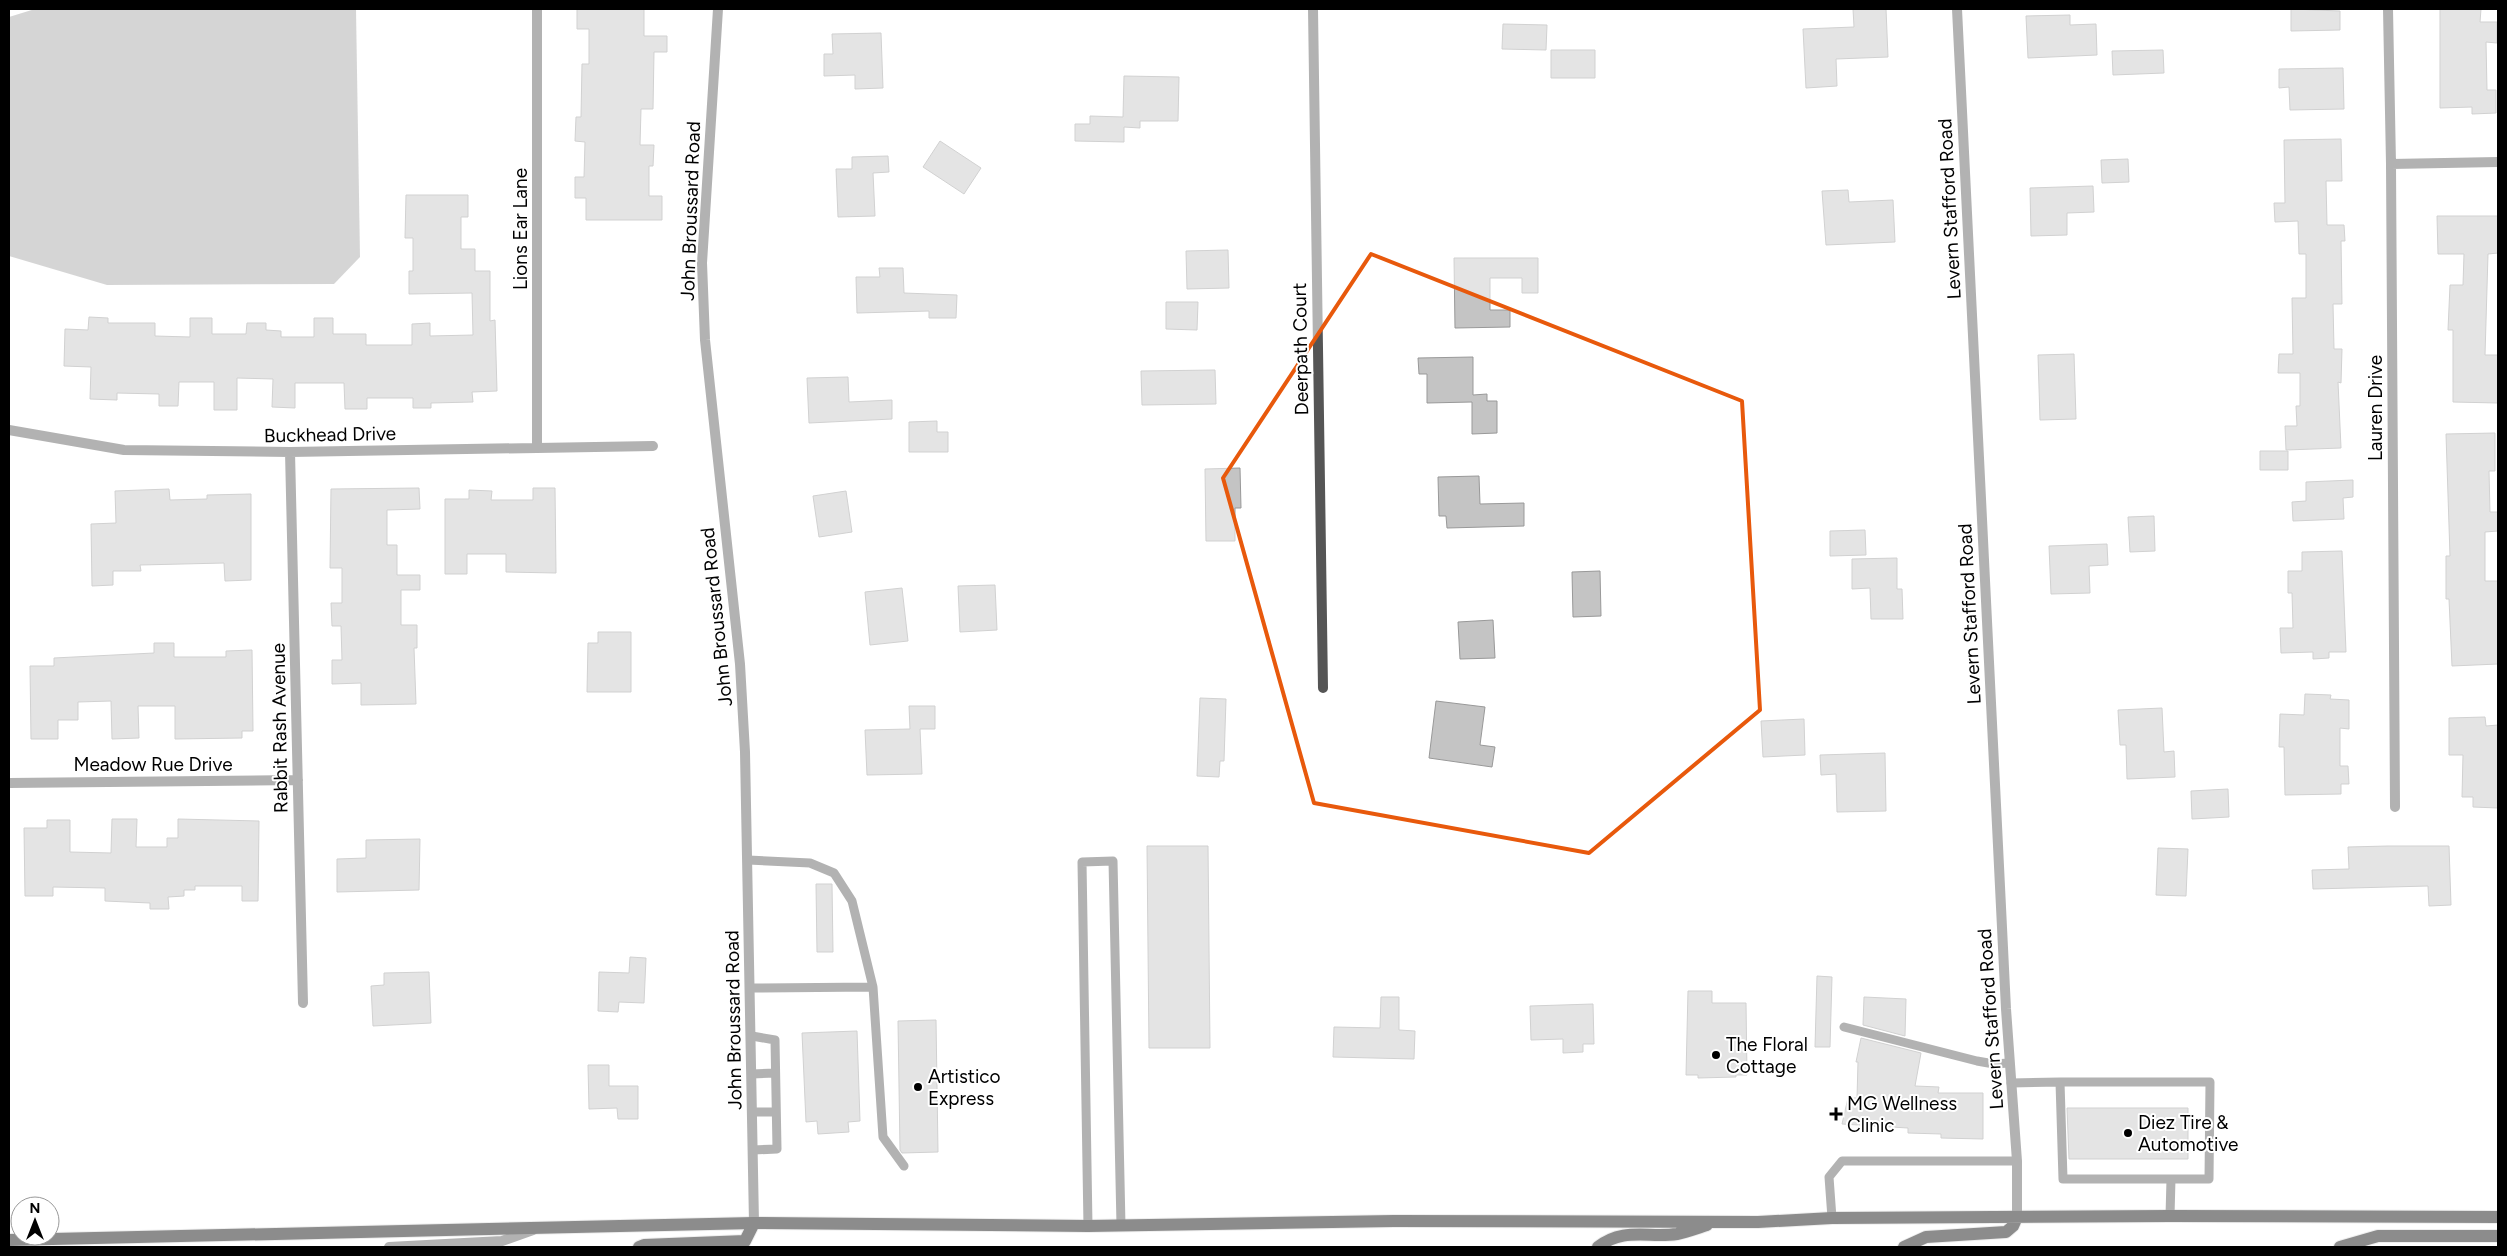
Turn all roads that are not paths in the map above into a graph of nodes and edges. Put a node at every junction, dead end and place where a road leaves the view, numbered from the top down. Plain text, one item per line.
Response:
1 (537, 9) edge
2 (718, 9) edge
3 (1313, 9) edge
4 (1957, 9) edge
5 (2388, 9) edge
6 (2498, 162) edge
7 (2391, 164) junction
8 (9, 430) edge
9 (654, 446) dead end
10 (537, 448) junction
11 (290, 452) junction
12 (1323, 688) dead end
13 (298, 780) junction
14 (9, 783) edge
15 (2396, 807) dead end
16 (748, 860) junction
17 (873, 986) junction
18 (751, 988) junction
19 (303, 1003) dead end
20 (1844, 1027) dead end
21 (752, 1036) junction
22 (2009, 1063) junction
23 (775, 1073) junction
24 (752, 1074) junction
25 (2060, 1082) junction
26 (2012, 1083) junction
27 (752, 1112) junction
28 (776, 1112) junction
29 (753, 1150) junction
30 (2017, 1161) junction
31 (904, 1166) dead end
32 (2171, 1179) junction
33 (2170, 1216) junction
34 (2017, 1217) junction
35 (2498, 1217) edge
36 (1832, 1218) junction
37 (1721, 1221) junction
38 (754, 1223) junction
39 (1121, 1225) junction
40 (543, 1226) junction
41 (1088, 1226) junction
42 (2498, 1236) edge
43 (9, 1240) edge
44 (389, 1247) edge
45 (639, 1247) edge
46 (1598, 1247) edge
47 (1904, 1247) edge
48 (2340, 1247) edge

1 - 10 street, Lions Ear Lane
2 - 16 street, John Broussard Road
3 - 12 street, Deerpath Court
4 - 22 street, Levern Stafford Road
5 - 7 street, Lauren Drive
6 - 7 street
7 - 15 street, Lauren Drive
8 - 11 street, Buckhead Drive
9 - 10 street, Buckhead Drive
10 - 11 street, Buckhead Drive
11 - 13 street, Rabbit Rash Avenue
13 - 14 street, Meadow Rue Drive
13 - 19 street, Rabbit Rash Avenue
16 - 17 lane
16 - 18 street, John Broussard Road
17 - 18 lane
17 - 31 lane
18 - 21 street, John Broussard Road
20 - 22 lane
21 - 23 lane
21 - 24 street, John Broussard Road
22 - 26 street, Levern Stafford Road
23 - 24 lane
23 - 28 lane
24 - 27 street, John Broussard Road
25 - 26 lane
25 - 32 lane
25 - 32 lane
26 - 30 street, Levern Stafford Road
27 - 28 lane
27 - 29 street, John Broussard Road
28 - 29 lane
29 - 38 street, John Broussard Road
30 - 34 street, Levern Stafford Road
30 - 36 lane
32 - 33 lane
33 - 34 main road
33 - 35 main road
34 - 36 main road
34 - 47 main road
36 - 37 main road
37 - 39 main road
37 - 46 main road
38 - 40 main road
38 - 41 main road
38 - 45 main road
39 - 41 main road
39 - 41 lane
40 - 43 main road
40 - 44 street
42 - 48 main road

